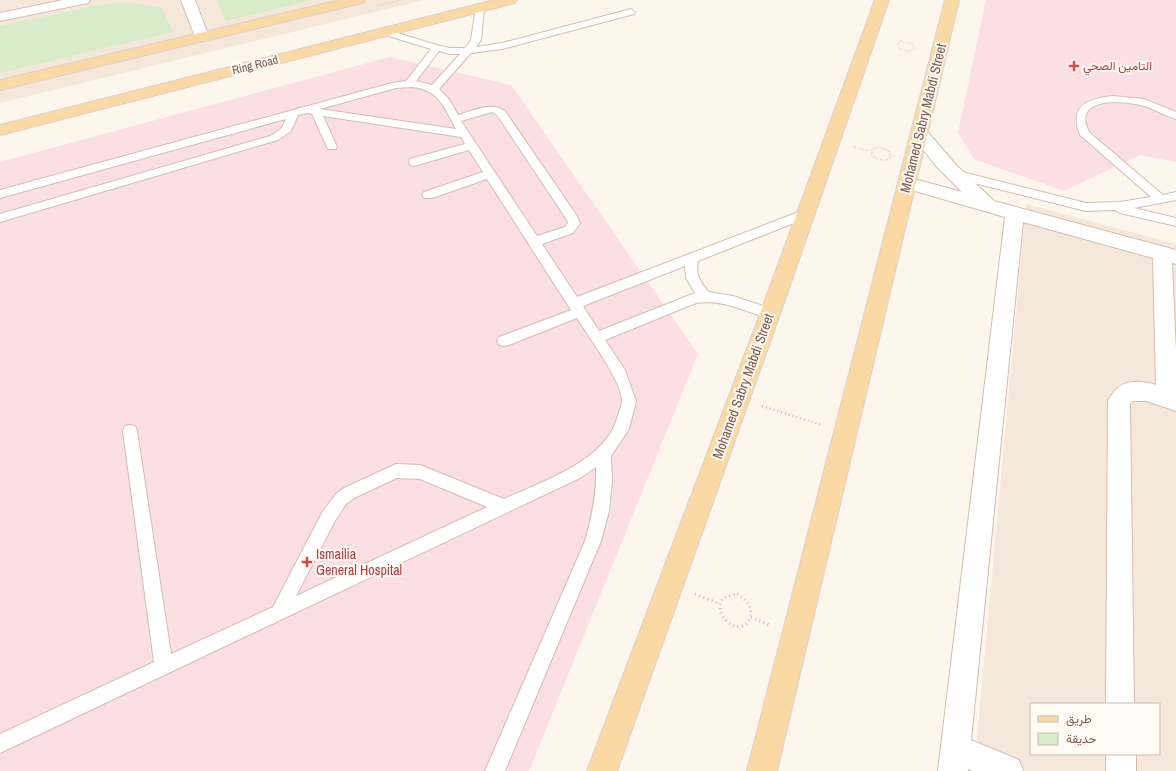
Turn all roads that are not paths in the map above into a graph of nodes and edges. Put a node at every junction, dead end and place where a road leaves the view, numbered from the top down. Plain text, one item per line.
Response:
1 (83, 0) edge
2 (188, 0) edge
3 (358, 0) edge
4 (510, 0) edge
5 (882, 0) edge
6 (952, 0) edge
7 (54, 3) edge
8 (12, 7) edge
9 (480, 8) junction
10 (631, 12) dead end
11 (385, 32) junction
12 (202, 37) junction
13 (437, 48) junction
14 (468, 51) junction
15 (410, 83) junction
16 (0, 85) edge
17 (434, 88) junction
18 (305, 111) junction
19 (1176, 116) edge
20 (455, 119) junction
21 (0, 130) edge
22 (920, 134) junction
23 (468, 139) junction
24 (332, 147) dead end
25 (414, 162) dead end
26 (490, 174) junction
27 (954, 174) junction
28 (907, 184) junction
29 (0, 194) edge
30 (428, 195) dead end
31 (1176, 196) edge
32 (1161, 199) junction
33 (991, 206) junction
34 (1112, 208) junction
35 (1015, 213) junction
36 (805, 214) junction
37 (0, 218) edge
38 (1176, 222) edge
39 (534, 242) junction
40 (1169, 255) edge
41 (693, 257) junction
42 (705, 296) junction
43 (577, 308) junction
44 (770, 314) junction
45 (596, 338) junction
46 (504, 341) dead end
47 (1172, 400) edge
48 (130, 431) dead end
49 (603, 454) junction
50 (504, 506) junction
51 (279, 612) junction
52 (164, 667) junction
53 (1120, 703) edge
54 (0, 744) edge
55 (1120, 755) edge
56 (954, 760) edge
57 (495, 771) edge
58 (602, 771) edge
59 (762, 771) edge
60 (1008, 771) edge
61 (1121, 771) edge

1 - 7 street
2 - 12 street
3 - 12 main road
4 - 9 main road, Ring Road
5 - 36 main road, Mohamed Sabry Mabdi Street
6 - 22 main road, Mohamed Sabry Mabdi Street
7 - 8 street
9 - 11 main road, Ring Road
9 - 14 lane
10 - 14 lane
11 - 13 lane
11 - 21 main road, Ring Road
12 - 16 main road
13 - 14 lane
13 - 15 lane
14 - 17 lane
15 - 17 lane
15 - 18 lane
17 - 20 lane
18 - 23 lane
18 - 24 lane
18 - 29 lane
18 - 37 lane
19 - 32 lane
20 - 23 lane
20 - 39 lane
22 - 27 street
22 - 28 main road, Mohamed Sabry Mabdi Street
23 - 25 lane
23 - 26 lane
26 - 30 lane
26 - 39 lane
27 - 33 street
27 - 34 lane
28 - 33 street
28 - 59 main road, Mohamed Sabry Mabdi Street
31 - 32 lane
32 - 34 lane
33 - 35 street
34 - 38 lane
35 - 40 street
35 - 56 street
36 - 41 lane
36 - 44 main road, Mohamed Sabry Mabdi Street
39 - 43 lane
40 - 47 street
41 - 42 lane
41 - 43 lane
42 - 44 lane
42 - 45 lane
43 - 45 lane
43 - 46 lane
44 - 58 main road, Mohamed Sabry Mabdi Street
45 - 49 lane
47 - 53 street
48 - 52 lane
49 - 50 lane
49 - 57 lane
50 - 51 lane
50 - 51 lane
51 - 52 lane
52 - 54 lane
55 - 61 street
56 - 60 street

